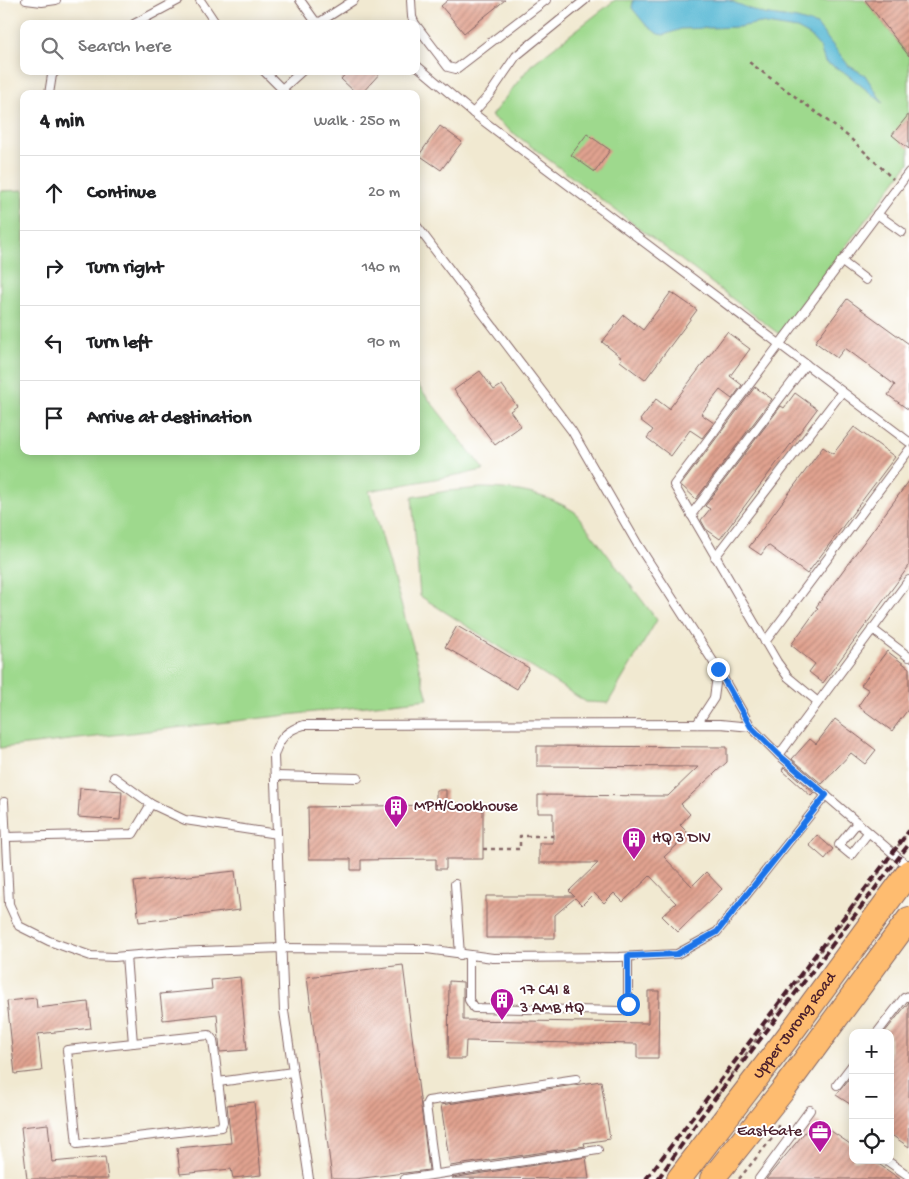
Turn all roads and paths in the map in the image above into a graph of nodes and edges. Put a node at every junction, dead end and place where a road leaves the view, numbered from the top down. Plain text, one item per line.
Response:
1 (26, 0) edge
2 (56, 0) edge
3 (178, 0) edge
4 (200, 0) edge
5 (300, 0) edge
6 (354, 0) edge
7 (411, 0) edge
8 (546, 0) edge
9 (585, 0) edge
10 (141, 20) edge
11 (213, 20) edge
12 (314, 20) edge
13 (323, 20) edge
14 (414, 20) edge
15 (420, 29) edge
16 (749, 62) dead end
17 (420, 68) edge
18 (52, 75) edge
19 (268, 75) edge
20 (299, 75) edge
21 (50, 90) edge
22 (282, 90) edge
23 (286, 90) edge
24 (473, 113) junction
25 (909, 172) edge
26 (899, 185) junction
27 (877, 214) junction
28 (420, 230) edge
29 (902, 232) dead end
30 (841, 261) junction
31 (866, 280) dead end
32 (779, 344) junction
33 (806, 364) junction
34 (842, 392) junction
35 (908, 439) edge
36 (909, 450) edge
37 (691, 516) junction
38 (715, 557) junction
39 (909, 580) edge
40 (872, 629) junction
41 (765, 642) junction
42 (909, 657) edge
43 (718, 669) junction
44 (818, 702) junction
45 (698, 724) junction
46 (751, 727) junction
47 (779, 755) junction
48 (275, 776) junction
49 (114, 777) dead end
50 (358, 778) dead end
51 (826, 795) junction
52 (4, 802) dead end
53 (151, 804) junction
54 (857, 823) junction
55 (909, 830) edge
56 (277, 834) junction
57 (868, 834) junction
58 (554, 836) dead end
59 (6, 837) junction
60 (483, 848) dead end
61 (893, 854) junction
62 (909, 867) edge
63 (909, 872) edge
64 (455, 884) dead end
65 (909, 919) edge
66 (280, 948) junction
67 (460, 955) junction
68 (126, 956) junction
69 (469, 956) junction
70 (628, 956) junction
71 (909, 996) edge
72 (880, 1029) edge
73 (133, 1043) junction
74 (849, 1069) edge
75 (293, 1072) junction
76 (576, 1079) dead end
77 (218, 1082) junction
78 (837, 1085) dead end
79 (718, 1096) dead end
80 (810, 1110) dead end
81 (779, 1124) dead end
82 (598, 1150) dead end
83 (892, 1164) edge
84 (435, 1174) junction
85 (909, 1176) edge
86 (309, 1179) edge
87 (405, 1179) edge
88 (679, 1179) edge
89 (712, 1179) edge
90 (739, 1179) edge
91 (759, 1179) edge

1 - 2 lane
3 - 10 lane
4 - 11 lane
5 - 12 lane
6 - 13 lane
7 - 14 lane
8 - 15 lane
9 - 24 lane
16 - 26 path
17 - 24 lane
18 - 21 lane
19 - 22 lane
20 - 23 lane
24 - 32 lane
25 - 26 lane
26 - 27 lane
27 - 29 lane
27 - 30 lane
28 - 43 lane
30 - 31 lane
30 - 32 lane
32 - 33 lane
32 - 37 lane
33 - 34 lane
33 - 37 lane
34 - 35 lane
34 - 38 lane
36 - 41 lane
37 - 38 lane
38 - 41 lane
39 - 40 lane
40 - 42 lane
40 - 44 lane
41 - 44 lane
43 - 45 lane
43 - 46 lane
44 - 47 lane
45 - 46 lane
45 - 48 lane
46 - 47 lane
47 - 51 lane
48 - 50 lane
48 - 56 lane
49 - 53 lane
51 - 54 lane
51 - 70 lane
52 - 59 lane
53 - 56 lane
53 - 59 lane
54 - 57 lane
54 - 57 lane
55 - 61 path
56 - 66 lane
57 - 61 lane
58 - 60 path
59 - 68 lane
61 - 62 lane
61 - 79 path
63 - 88 main road, Upper Jurong Road
64 - 67 lane
65 - 89 main road, Upper Jurong Road
66 - 67 lane
66 - 68 lane
66 - 75 lane
67 - 69 lane
68 - 73 lane
69 - 70 lane
69 - 70 lane
71 - 72 lane
73 - 77 lane
73 - 77 lane
74 - 78 lane
75 - 77 lane
75 - 86 lane
76 - 84 lane
80 - 91 lane
81 - 90 path
82 - 84 lane
83 - 85 lane
84 - 87 lane

